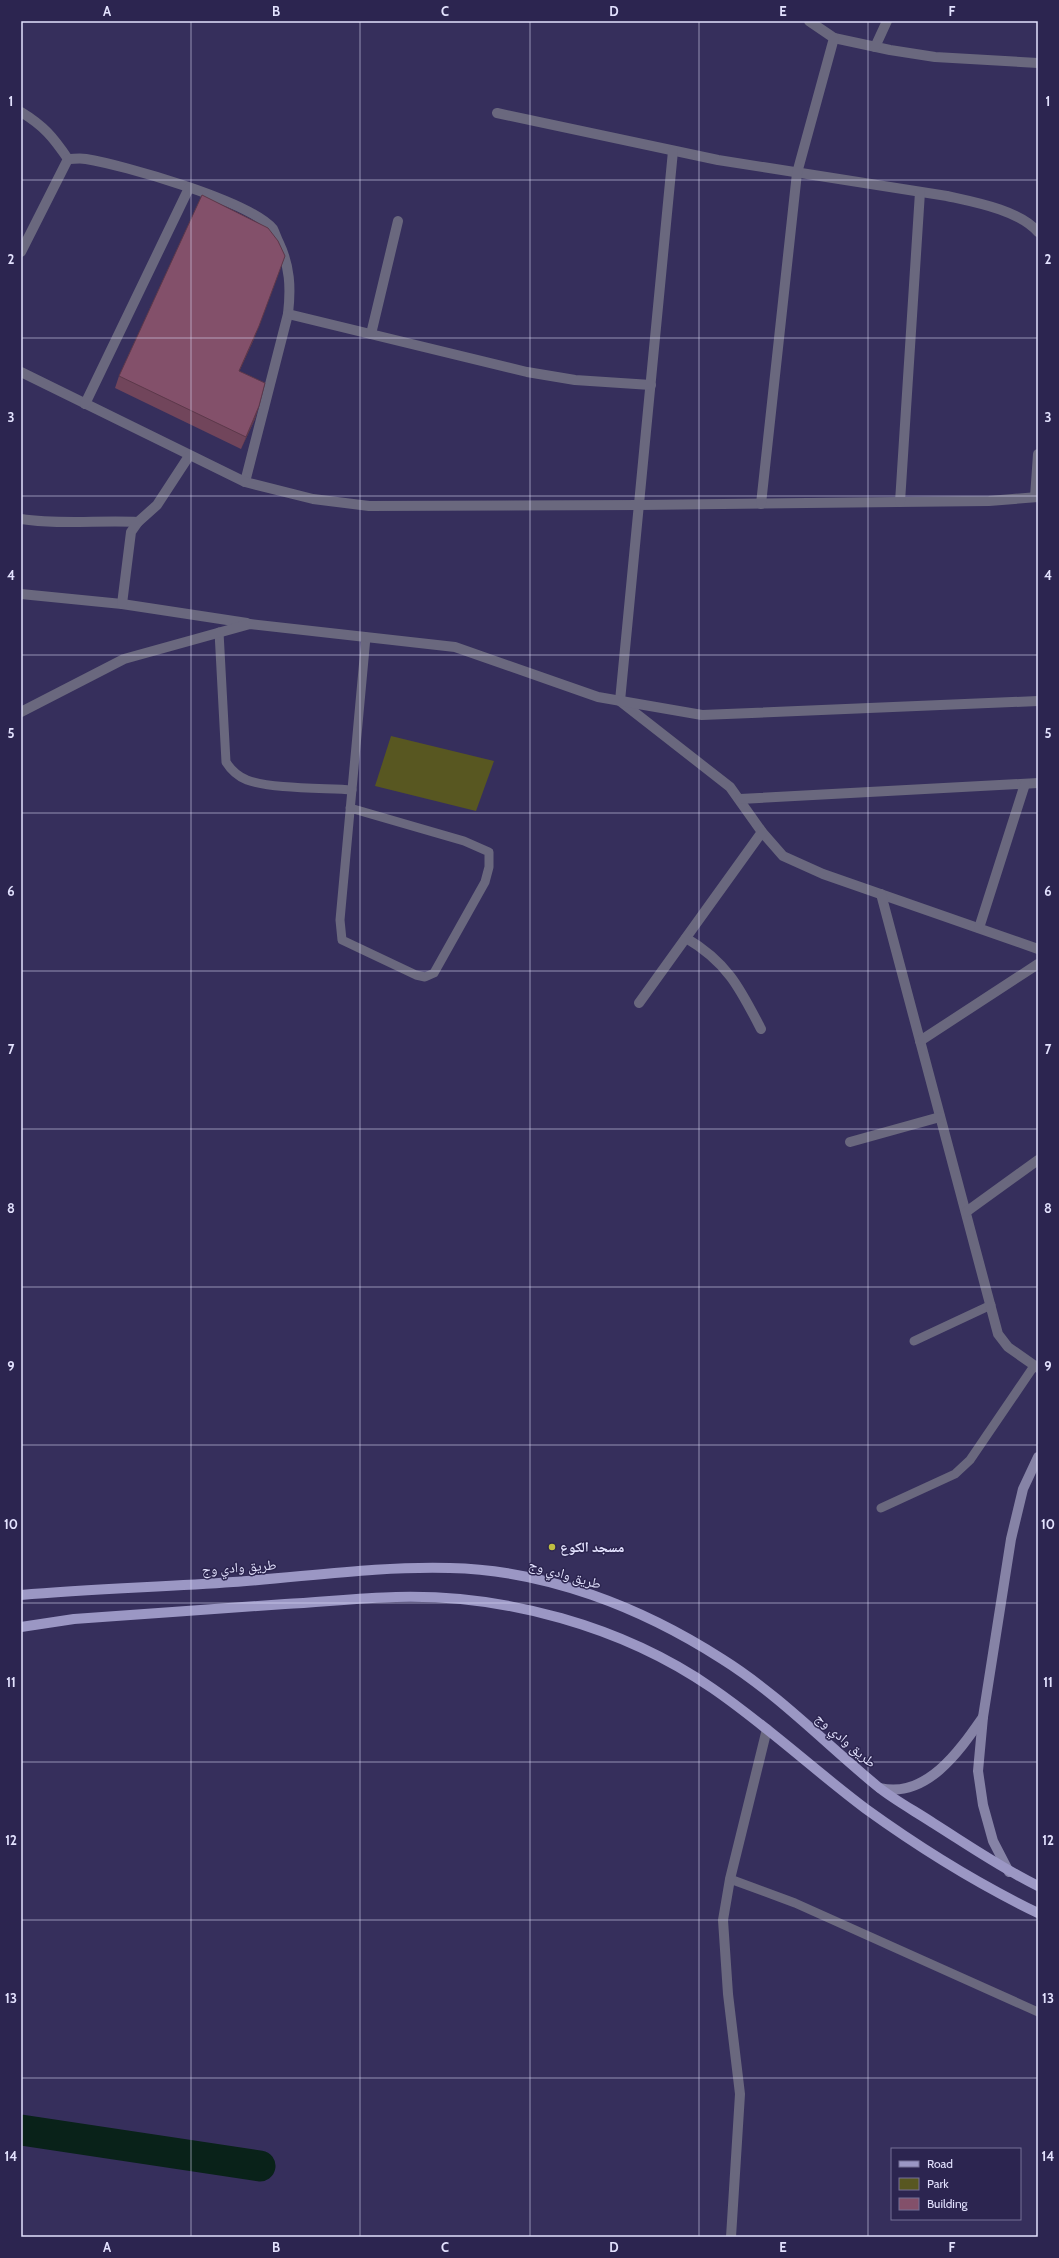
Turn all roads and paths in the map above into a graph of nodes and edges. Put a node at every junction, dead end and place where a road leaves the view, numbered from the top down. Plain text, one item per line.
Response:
1 (809, 21) edge
2 (887, 21) edge
3 (834, 38) junction
4 (875, 47) junction
5 (1038, 63) edge
6 (21, 112) edge
7 (496, 114) dead end
8 (673, 151) junction
9 (68, 159) junction
10 (797, 173) junction
11 (189, 188) junction
12 (920, 192) junction
13 (398, 220) dead end
14 (1037, 229) edge
15 (21, 252) edge
16 (288, 314) junction
17 (371, 334) junction
18 (21, 372) edge
19 (651, 384) junction
20 (85, 404) junction
21 (1038, 454) edge
22 (189, 456) junction
23 (245, 482) junction
24 (1036, 497) edge
25 (900, 502) junction
26 (761, 504) junction
27 (640, 506) junction
28 (21, 519) edge
29 (138, 522) junction
30 (21, 594) edge
31 (122, 604) junction
32 (250, 624) junction
33 (220, 632) junction
34 (366, 638) junction
35 (620, 701) junction
36 (1038, 701) edge
37 (21, 712) edge
38 (1038, 783) edge
39 (1025, 784) junction
40 (352, 790) junction
41 (740, 799) junction
42 (350, 808) junction
43 (762, 832) junction
44 (880, 894) junction
45 (979, 928) junction
46 (686, 938) junction
47 (1038, 949) edge
48 (1038, 964) edge
49 (639, 1003) dead end
50 (761, 1029) dead end
51 (920, 1041) junction
52 (940, 1117) junction
53 (850, 1142) dead end
54 (1038, 1160) edge
55 (966, 1212) junction
56 (991, 1305) junction
57 (914, 1341) dead end
58 (1036, 1367) edge
59 (1038, 1457) edge
60 (882, 1508) dead end
61 (21, 1595) edge
62 (21, 1627) edge
63 (983, 1717) junction
64 (768, 1729) junction
65 (880, 1788) junction
66 (1009, 1872) junction
67 (730, 1879) junction
68 (1038, 1886) edge
69 (1038, 1913) edge
70 (1038, 2012) edge
71 (731, 2237) edge

1 - 3 street
2 - 4 street
3 - 4 street
3 - 10 street
4 - 5 street
6 - 9 street
7 - 8 street
8 - 10 street
8 - 19 street
9 - 11 street
9 - 15 street
10 - 12 street
10 - 26 street
11 - 16 street
11 - 20 street
12 - 14 street
12 - 25 street
13 - 17 street
16 - 17 street
16 - 23 street
17 - 19 street
18 - 20 street
19 - 27 street
20 - 22 street
21 - 24 street
22 - 23 street
22 - 29 street
23 - 27 street
24 - 25 street
25 - 26 street
26 - 27 street
27 - 35 street
28 - 29 street
29 - 31 street
30 - 31 street
31 - 32 street
32 - 33 street
32 - 34 street
33 - 37 street
33 - 40 lane
34 - 35 street
34 - 40 lane
35 - 36 street
35 - 41 street
38 - 39 street
39 - 41 street
39 - 45 street
40 - 42 lane
41 - 43 street
42 - 42 lane
43 - 44 street
43 - 46 street
44 - 45 street
44 - 51 street
45 - 47 street
46 - 49 street
46 - 50 street
48 - 51 street
51 - 52 street
52 - 53 street
52 - 55 street
54 - 55 street
55 - 56 street
56 - 57 lane
56 - 58 street
58 - 60 lane
59 - 63 street
61 - 65 main road, طريق وادي وج
62 - 64 main road
63 - 65 street
63 - 66 street
64 - 67 street
64 - 69 main road
65 - 66 main road, طريق وادي وج
66 - 68 main road, طريق وادي وج
67 - 70 lane
67 - 71 street

